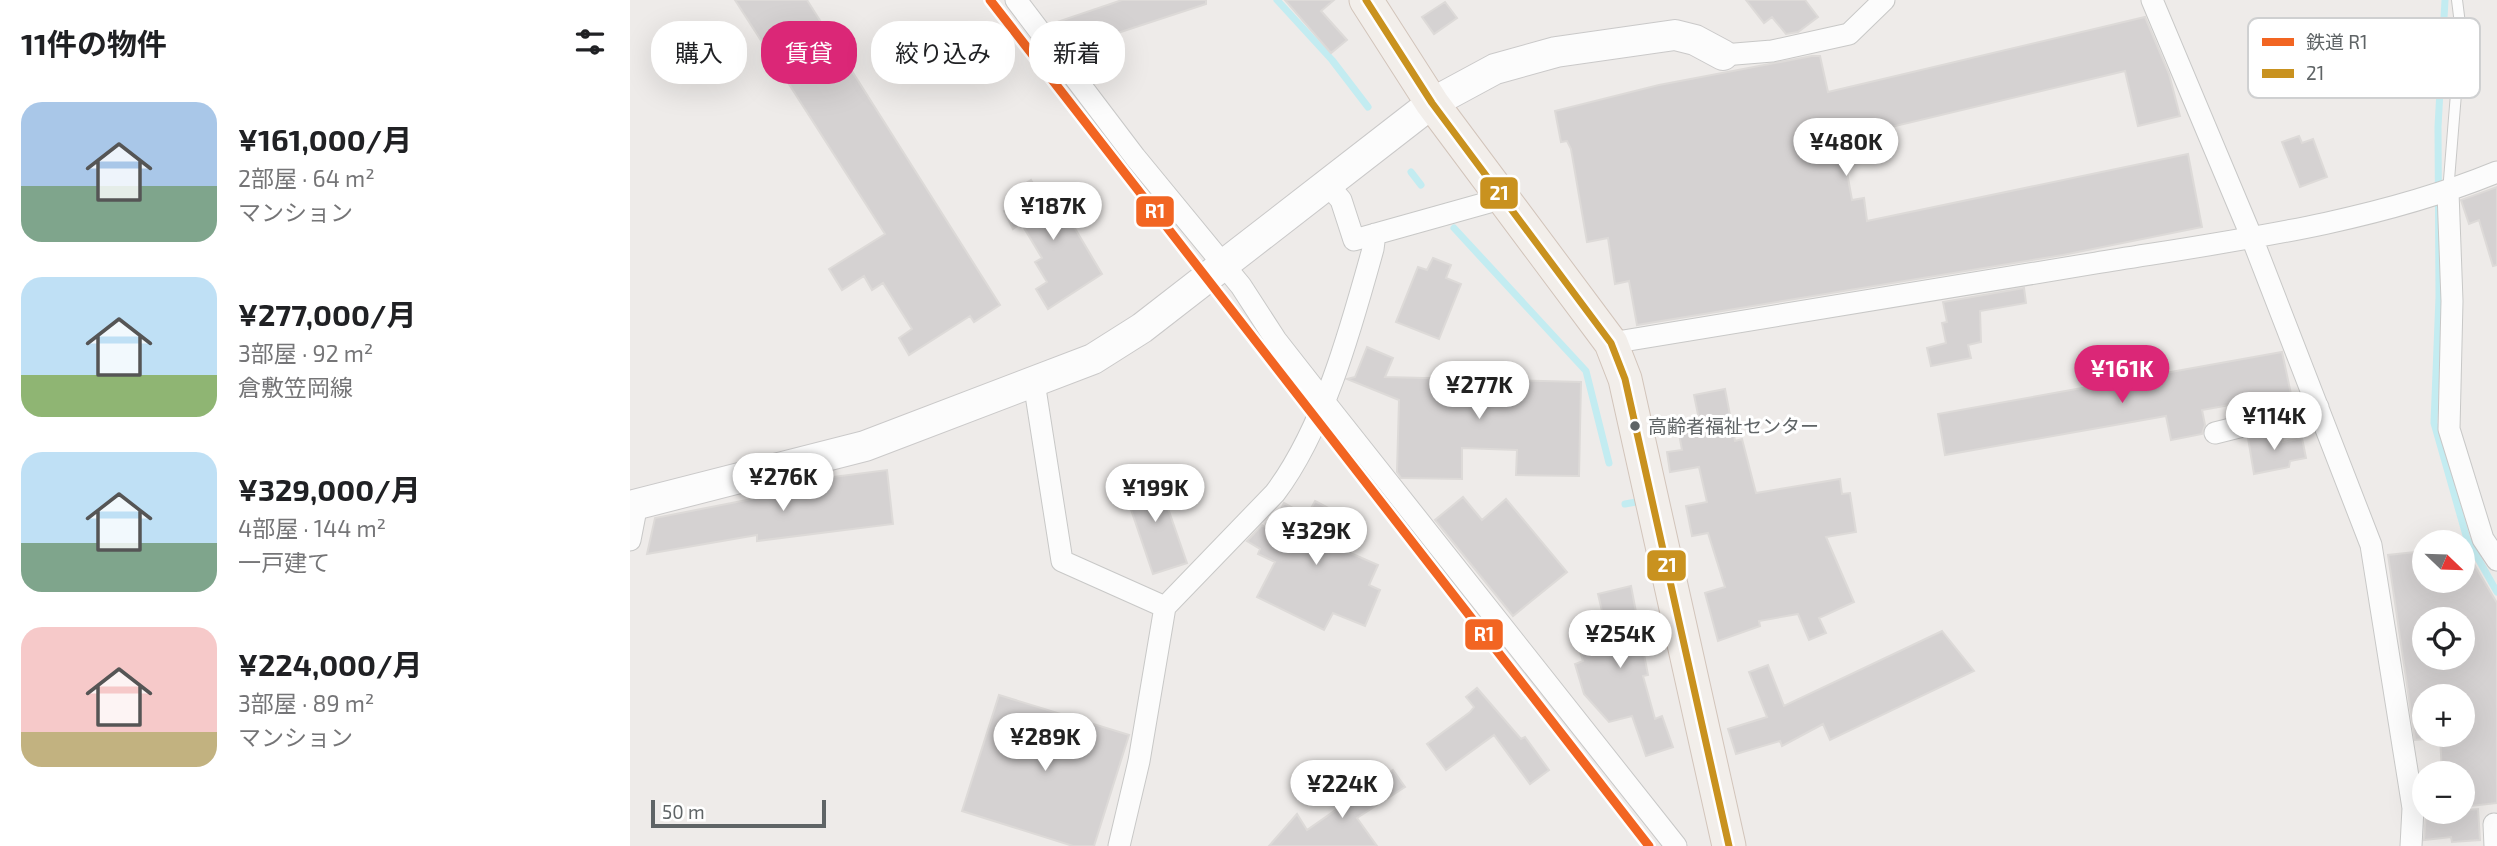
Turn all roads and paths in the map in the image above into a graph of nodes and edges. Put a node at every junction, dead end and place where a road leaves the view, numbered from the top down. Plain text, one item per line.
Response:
1 (1016, 0) edge
2 (1366, 0) edge
3 (1884, 0) edge
4 (2152, 0) edge
5 (2458, 0) edge
6 (2460, 18) edge
7 (1723, 55) joint
8 (2452, 98) edge
9 (1432, 103) junction
10 (2497, 172) edge
11 (1327, 184) junction
12 (2439, 194) junction
13 (1504, 198) junction
14 (1375, 233) junction
15 (2252, 238) junction
16 (1224, 264) junction
17 (1611, 343) junction
18 (1034, 382) junction
19 (1323, 400) junction
20 (2318, 407) junction
21 (2215, 433) dead end
22 (634, 505) edge
23 (630, 540) edge
24 (2497, 560) edge
25 (1165, 607) junction
26 (2494, 824) dead end
27 (1119, 846) edge
28 (1676, 846) edge
29 (1729, 846) edge
30 (2412, 846) edge
31 (2495, 846) edge

1 - 16 street
2 - 9 main road
3 - 7 street
4 - 15 street
5 - 6 lane
7 - 9 street
8 - 12 lane
9 - 11 street
9 - 13 main road
10 - 12 street
11 - 14 street
11 - 16 street
12 - 15 street
12 - 24 street
13 - 14 street
13 - 17 main road
14 - 19 street
15 - 17 street
15 - 20 street
16 - 18 street
16 - 19 street
17 - 29 main road
18 - 22 street
18 - 25 street
19 - 25 street
19 - 28 street
20 - 21 street
20 - 30 street
22 - 23 street
25 - 27 street
26 - 31 street

